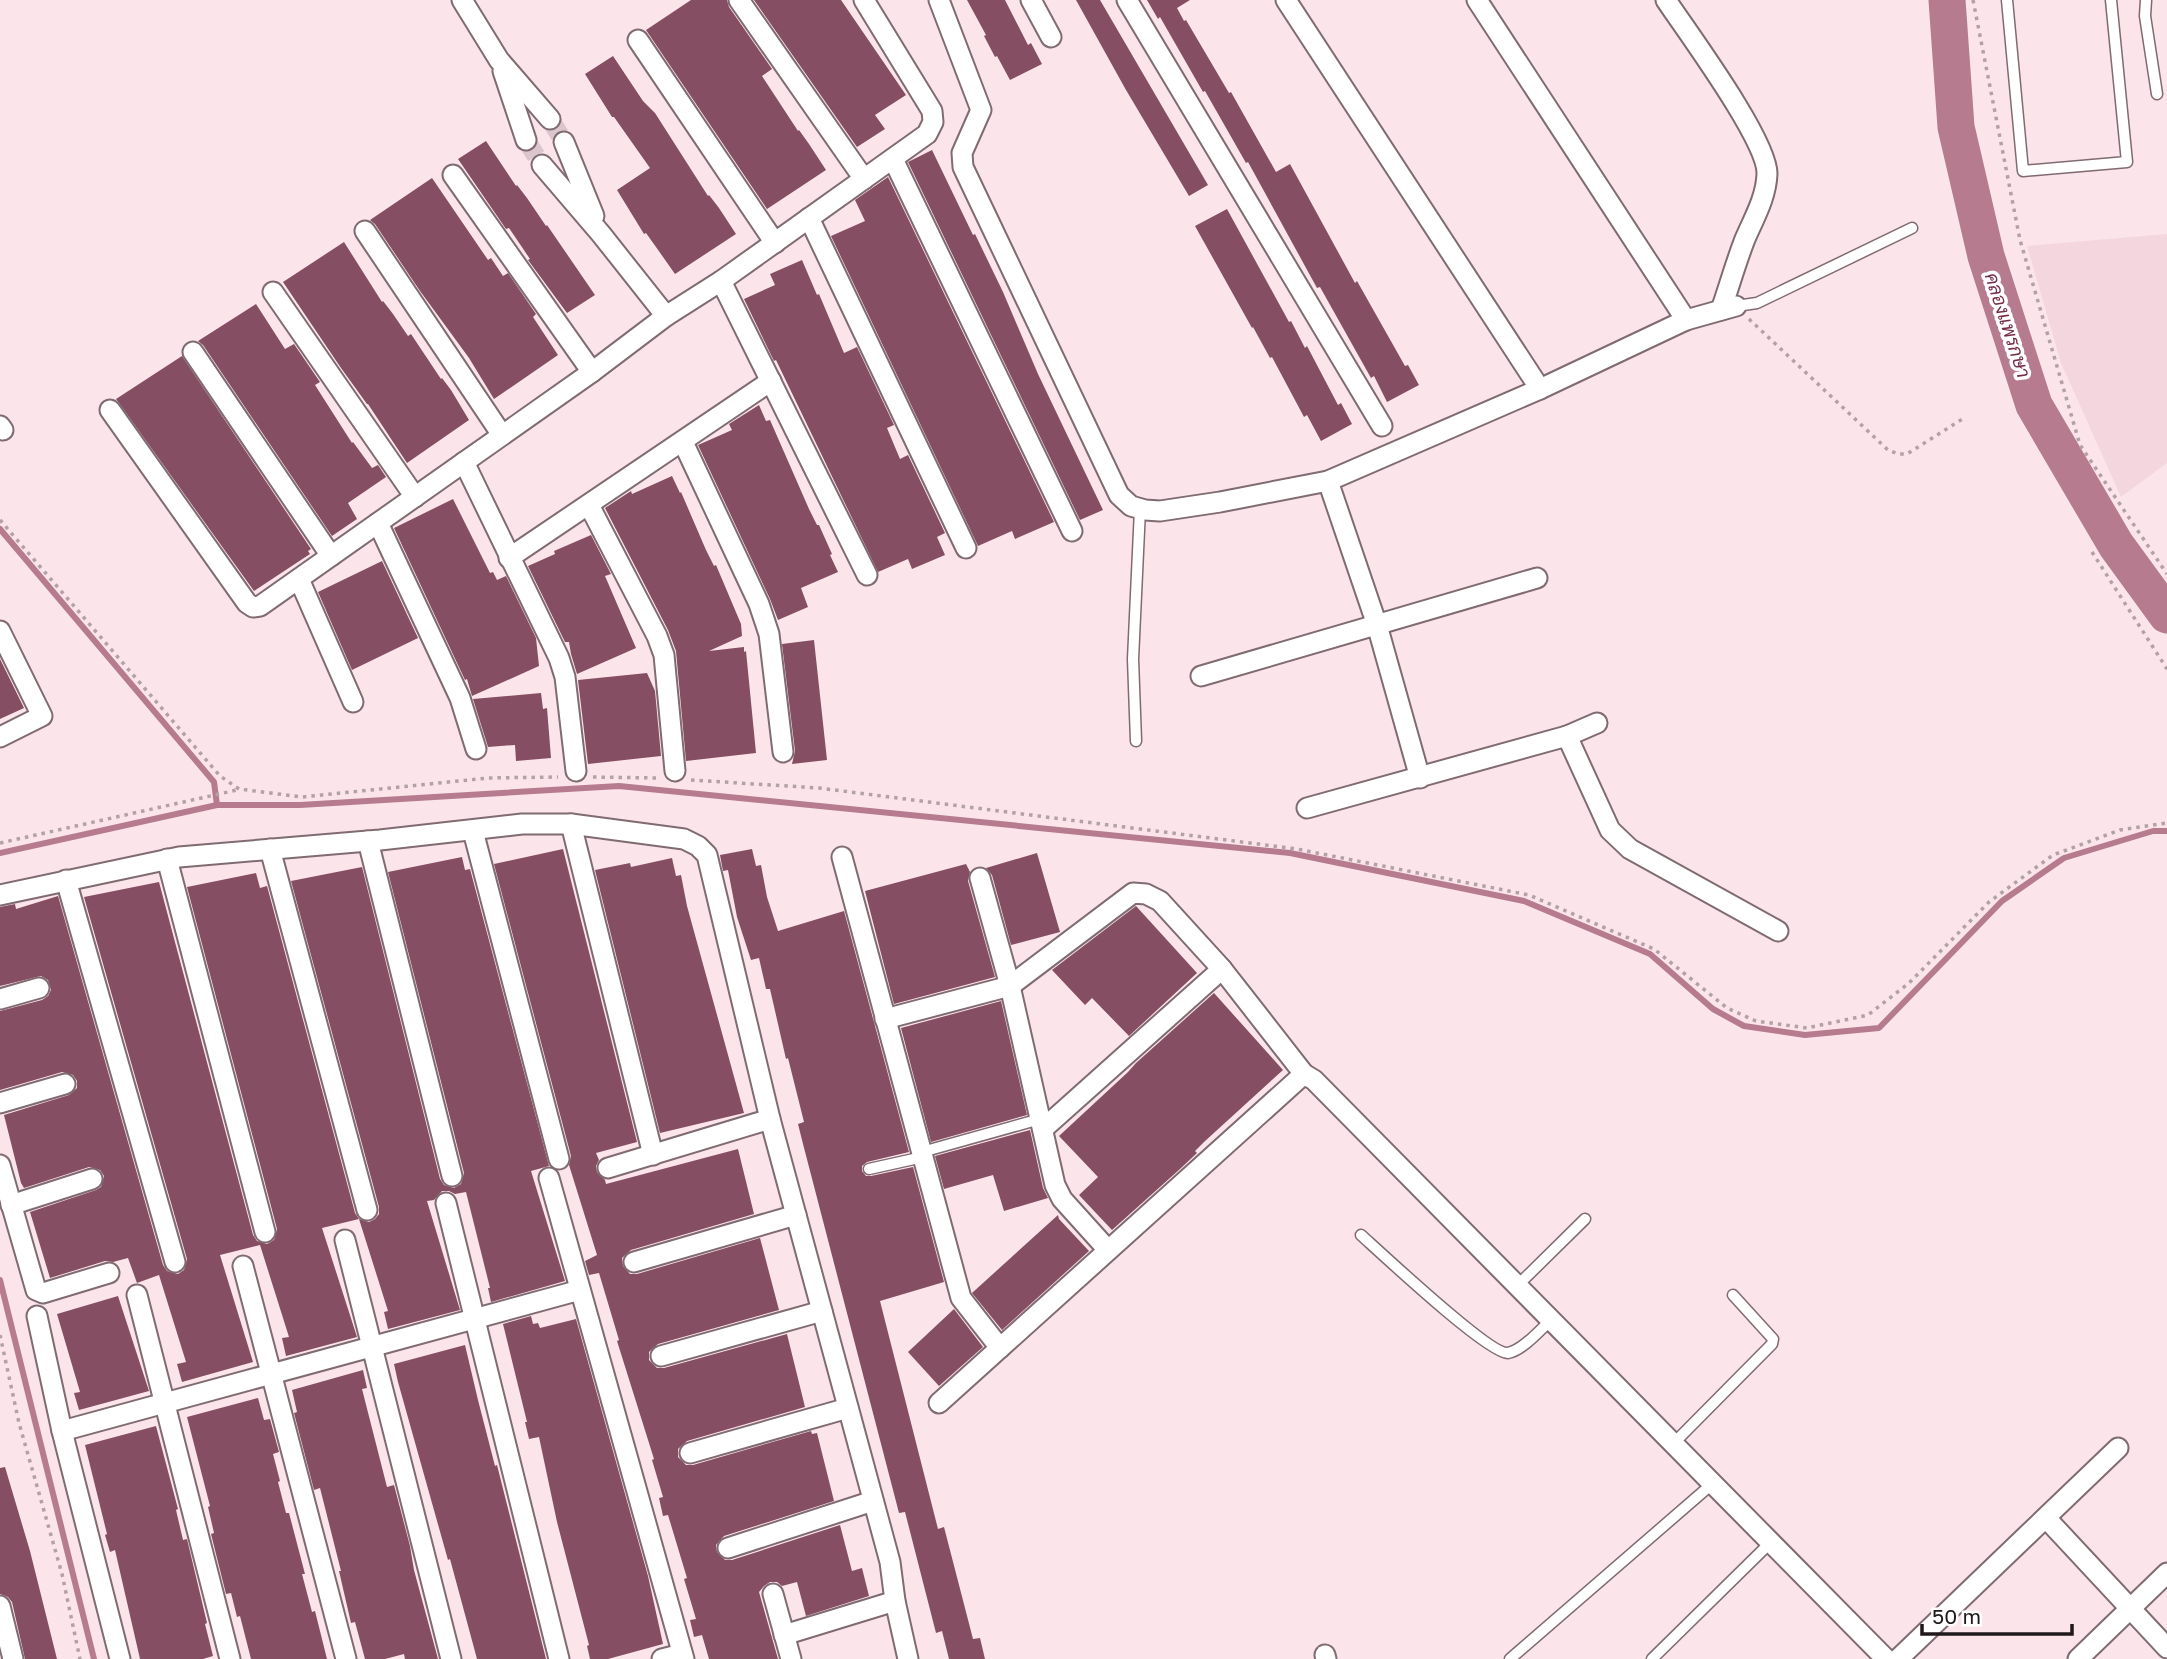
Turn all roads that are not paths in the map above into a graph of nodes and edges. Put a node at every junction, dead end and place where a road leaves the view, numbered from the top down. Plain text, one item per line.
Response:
1 (462, 0) edge
2 (739, 0) edge
3 (864, 0) edge
4 (939, 0) edge
5 (1031, 0) edge
6 (1127, 0) edge
7 (1286, 0) edge
8 (1477, 0) edge
9 (1666, 0) edge
10 (2007, 0) edge
11 (2111, 0) edge
12 (2146, 0) edge
13 (1051, 37) dead end
14 (638, 40) dead end
15 (499, 60) junction
16 (2157, 94) dead end
17 (550, 119) tunnel mouth
18 (526, 140) tunnel mouth
19 (564, 142) tunnel mouth
20 (892, 159) junction
21 (542, 165) tunnel mouth
22 (453, 175) dead end
23 (864, 179) junction
24 (809, 218) junction
25 (1912, 228) dead end
26 (365, 231) dead end
27 (601, 234) junction
28 (775, 243) junction
29 (721, 281) junction
30 (273, 292) dead end
31 (1729, 308) junction
32 (666, 316) junction
33 (1686, 320) junction
34 (193, 352) dead end
35 (592, 372) junction
36 (771, 381) junction
37 (1540, 389) junction
38 (110, 410) dead end
39 (1382, 426) dead end
40 (502, 435) junction
41 (682, 442) junction
42 (464, 462) junction
43 (1328, 481) junction
44 (415, 497) junction
45 (589, 505) junction
46 (1140, 509) junction
47 (378, 523) junction
48 (1072, 531) dead end
49 (966, 548) dead end
50 (331, 556) junction
51 (509, 558) junction
52 (867, 575) dead end
53 (1537, 578) dead end
54 (299, 579) junction
55 (1377, 625) junction
56 (0, 631) edge
57 (1201, 676) dead end
58 (353, 702) dead end
59 (1597, 723) dead end
60 (1567, 736) junction
61 (0, 737) edge
62 (1136, 741) dead end
63 (476, 749) dead end
64 (782, 752) dead end
65 (576, 775) road end
66 (673, 777) road end
67 (1420, 778) junction
68 (1307, 808) dead end
69 (571, 824) junction
70 (473, 831) junction
71 (368, 841) junction
72 (270, 849) junction
73 (842, 857) dead end
74 (167, 859) junction
75 (980, 878) dead end
76 (66, 880) junction
77 (0, 895) edge
78 (1778, 931) dead end
79 (1222, 969) junction
80 (1010, 986) junction
81 (38, 988) dead end
82 (0, 999) edge
83 (885, 1019) junction
84 (1304, 1074) junction
85 (65, 1084) dead end
86 (0, 1103) edge
87 (770, 1119) junction
88 (1042, 1124) junction
89 (653, 1154) junction
90 (922, 1154) junction
91 (559, 1159) dead end
92 (0, 1165) edge
93 (608, 1168) dead end
94 (869, 1169) dead end
95 (452, 1176) dead end
96 (549, 1178) dead end
97 (92, 1179) dead end
98 (446, 1203) dead end
99 (11, 1205) junction
100 (367, 1210) dead end
101 (796, 1215) junction
102 (1585, 1219) dead end
103 (265, 1232) dead end
104 (1361, 1235) dead end
105 (345, 1240) dead end
106 (1108, 1250) junction
107 (174, 1262) dead end
108 (635, 1262) dead end
109 (243, 1266) dead end
110 (109, 1273) dead end
111 (1517, 1286) junction
112 (580, 1290) junction
113 (137, 1294) dead end
114 (1733, 1295) dead end
115 (822, 1311) junction
116 (37, 1316) dead end
117 (475, 1320) junction
118 (1551, 1320) junction
119 (373, 1347) junction
120 (1000, 1348) junction
121 (661, 1356) dead end
122 (271, 1375) junction
123 (164, 1403) junction
124 (939, 1403) dead end
125 (848, 1408) junction
126 (62, 1431) junction
127 (1673, 1444) junction
128 (2118, 1448) dead end
129 (690, 1453) dead end
130 (1712, 1484) junction
131 (873, 1501) junction
132 (2046, 1518) junction
133 (1770, 1542) junction
134 (728, 1548) dead end
135 (2167, 1573) edge
136 (773, 1594) dead end
137 (895, 1601) junction
138 (0, 1606) edge
139 (2130, 1609) junction
140 (783, 1635) junction
141 (2167, 1648) edge
142 (683, 1656) edge
143 (13, 1659) edge
144 (120, 1659) edge
145 (230, 1659) edge
146 (346, 1659) edge
147 (451, 1659) edge
148 (559, 1659) edge
149 (663, 1659) edge
150 (790, 1659) edge
151 (908, 1659) edge
152 (1510, 1659) edge
153 (1653, 1659) edge
154 (1886, 1659) edge
155 (1898, 1659) edge
156 (2078, 1659) edge

1 - 15 street
2 - 23 street
3 - 20 street
4 - 46 street
5 - 13 street
6 - 39 street
7 - 37 street
8 - 33 street
9 - 31 street
10 - 11 lane
12 - 16 lane
14 - 28 street
15 - 17 street
15 - 18 street
19 - 27 street
20 - 23 street
20 - 48 street
21 - 27 street
22 - 35 street
23 - 24 street
24 - 28 street
24 - 49 street
25 - 31 lane
26 - 40 street
27 - 32 street
28 - 29 street
29 - 32 street
29 - 36 street
30 - 44 street
31 - 33 street
32 - 35 street
33 - 37 street
34 - 50 street
35 - 40 street
36 - 41 street
36 - 52 street
37 - 43 street
38 - 54 street
40 - 42 street
41 - 45 street
41 - 64 street
42 - 44 street
42 - 51 street
43 - 46 street
43 - 55 street
44 - 47 street
45 - 51 street
45 - 66 street
46 - 62 lane
47 - 50 street
47 - 63 street
50 - 54 street
51 - 65 street
53 - 55 street
54 - 58 street
55 - 57 street
55 - 67 street
56 - 61 street
59 - 60 street
60 - 67 street
60 - 78 street
67 - 68 street
69 - 70 street
69 - 87 street
69 - 89 street
70 - 71 street
70 - 91 street
71 - 72 street
71 - 95 street
72 - 74 street
72 - 100 street
73 - 83 street
74 - 76 street
74 - 103 street
75 - 80 street
76 - 77 street
76 - 107 street
79 - 80 street
79 - 84 street
79 - 88 street
80 - 83 street
80 - 88 street
81 - 82 street
83 - 90 street
84 - 106 street
84 - 111 street
85 - 86 street
87 - 89 street
87 - 101 street
88 - 90 lane
88 - 106 street
89 - 93 street
90 - 94 lane
90 - 120 street
92 - 99 street
96 - 112 street
97 - 99 street
98 - 117 street
99 - 110 street
101 - 108 street
101 - 115 street
102 - 111 lane
104 - 118 lane
105 - 119 street
106 - 120 street
109 - 122 street
111 - 118 street
112 - 117 street
112 - 142 street
113 - 123 street
114 - 127 lane
115 - 121 street
115 - 125 street
116 - 126 street
117 - 119 street
117 - 148 street
118 - 127 street
119 - 122 street
119 - 147 street
120 - 124 street
122 - 123 street
122 - 146 street
123 - 126 street
123 - 145 street
125 - 129 street
125 - 131 street
126 - 144 street
127 - 130 street
128 - 132 street
130 - 133 street
130 - 152 lane
131 - 134 street
131 - 137 street
132 - 139 street
132 - 155 street
133 - 153 lane
133 - 154 street
135 - 139 street
136 - 140 street
137 - 140 street
137 - 151 street
138 - 143 street
139 - 141 street
139 - 156 street
140 - 150 street
142 - 149 street

